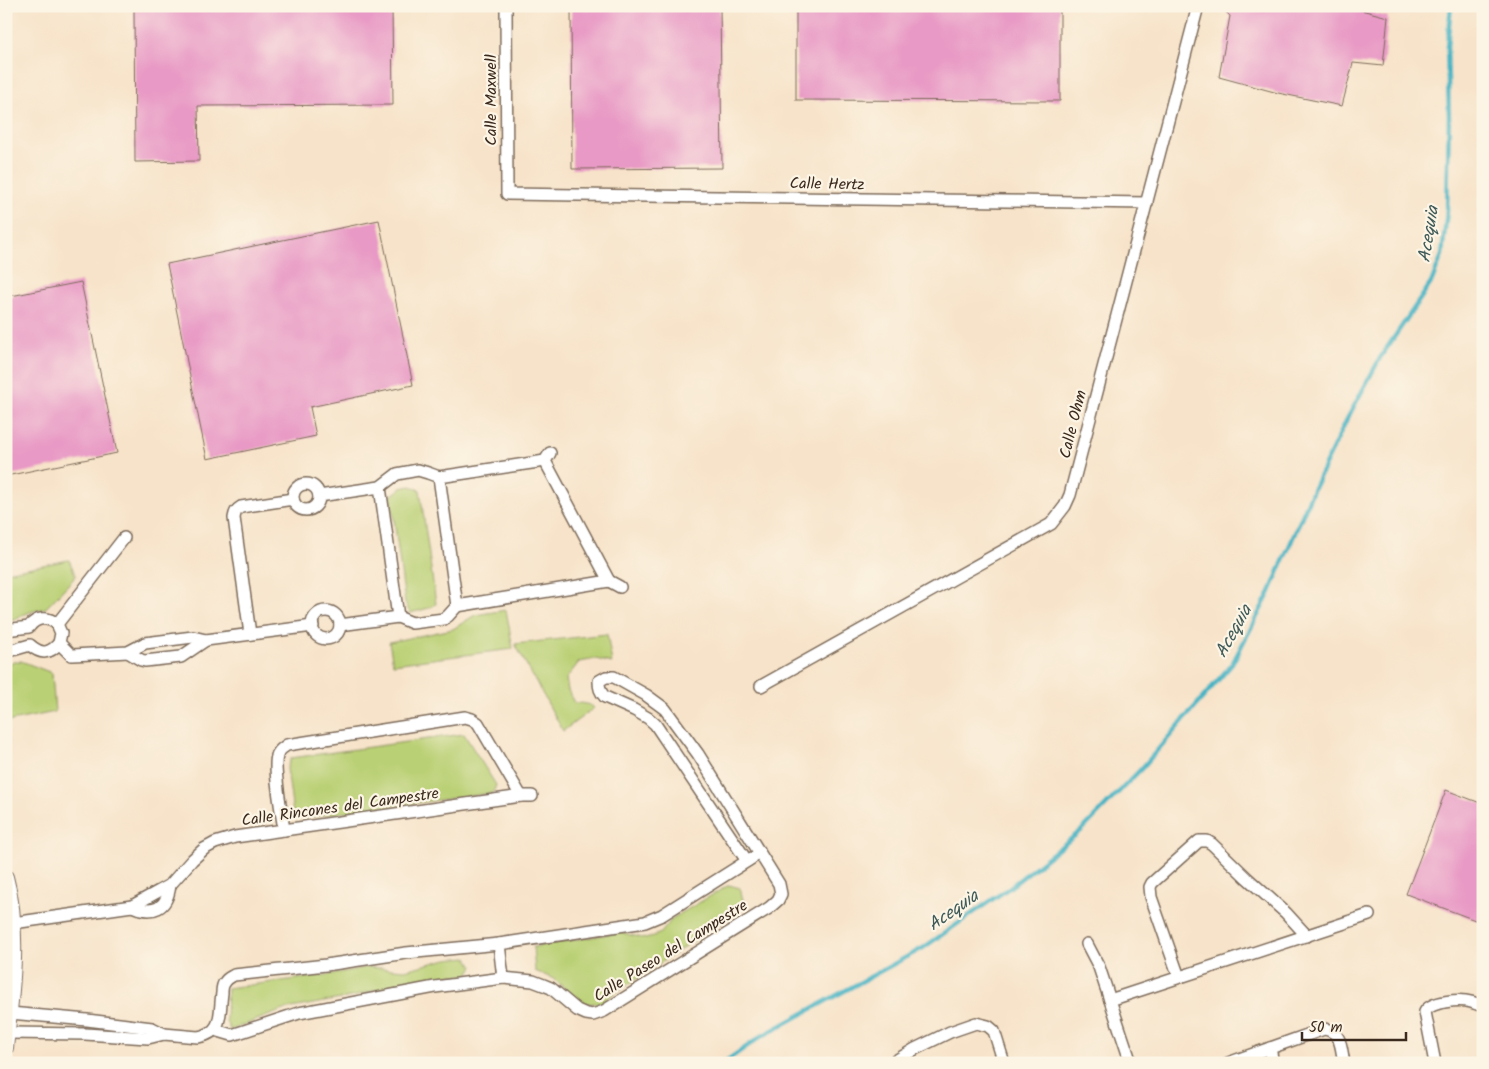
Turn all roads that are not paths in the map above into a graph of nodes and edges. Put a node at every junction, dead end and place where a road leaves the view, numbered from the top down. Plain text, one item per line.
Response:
1 (506, 6) edge
2 (1198, 6) edge
3 (507, 194) joint
4 (1147, 203) junction
5 (440, 477) junction
6 (380, 487) junction
7 (319, 496) junction
8 (292, 499) junction
9 (124, 538) dead end
10 (609, 581) junction
11 (620, 587) dead end
12 (457, 606) junction
13 (398, 617) junction
14 (57, 624) junction
15 (340, 625) junction
16 (313, 626) junction
17 (29, 627) junction
18 (6, 630) edge
19 (250, 634) junction
20 (206, 640) junction
21 (59, 644) junction
22 (30, 646) junction
23 (6, 652) edge
24 (128, 652) junction
25 (761, 686) dead end
26 (698, 754) junction
27 (683, 764) junction
28 (284, 830) junction
29 (759, 853) junction
30 (747, 861) junction
31 (7, 886) edge
32 (1369, 915) dead end
33 (13, 923) junction
34 (1306, 936) junction
35 (499, 944) junction
36 (1087, 944) dead end
37 (10, 956) edge
38 (1180, 977) junction
39 (503, 978) junction
40 (1110, 1000) junction
41 (9, 1005) edge
42 (1483, 1006) edge
43 (87, 1020) junction
44 (215, 1030) junction
45 (127, 1031) junction
46 (8, 1033) junction
47 (85, 1034) junction
48 (6, 1048) edge
49 (1270, 1048) junction
50 (892, 1063) edge
51 (1004, 1063) edge
52 (1131, 1063) edge
53 (1228, 1063) edge
54 (1273, 1063) edge
55 (1344, 1063) edge
56 (1435, 1063) edge

1 - 3 street, Calle Maxwell
2 - 4 street, Calle Ohm
3 - 4 street, Calle Hertz
4 - 25 street, Calle Ohm
5 - 6 street
5 - 10 street
5 - 12 street
6 - 7 street
6 - 13 street
7 - 8 street
7 - 8 street
8 - 19 street
9 - 14 street
10 - 11 street
10 - 12 street
12 - 13 street
13 - 15 street
14 - 17 street
14 - 21 street
15 - 16 street
15 - 16 street
16 - 19 street
17 - 18 street
17 - 22 street
19 - 20 street
20 - 24 street
20 - 24 street
21 - 22 street
21 - 24 street
22 - 23 street
26 - 27 street
26 - 27 street, Calle Paseo del Campestre
26 - 29 street, Calle Paseo del Campestre
27 - 30 street, Calle Paseo del Campestre
28 - 28 street, Calle Rincones del Campestre
28 - 33 street, Calle Rincones del Campestre
29 - 30 street
29 - 39 street, Calle Paseo del Campestre
30 - 35 street
31 - 33 street
32 - 34 street
33 - 37 street
34 - 38 street
34 - 38 street
35 - 39 street
35 - 44 street
36 - 40 street
37 - 41 street
38 - 40 street
39 - 44 street, Calle Paseo del Campestre
40 - 52 street
41 - 43 street, Calle Paseo del Campestre
41 - 46 street
42 - 56 street
43 - 45 street, Calle Paseo del Campestre
43 - 47 street
44 - 45 street, Calle Paseo del Campestre
45 - 47 street, Calle Paseo del Campestre
46 - 47 street, Calle Paseo del Campestre
46 - 48 street
49 - 53 street
49 - 54 street
49 - 55 street
50 - 51 street

